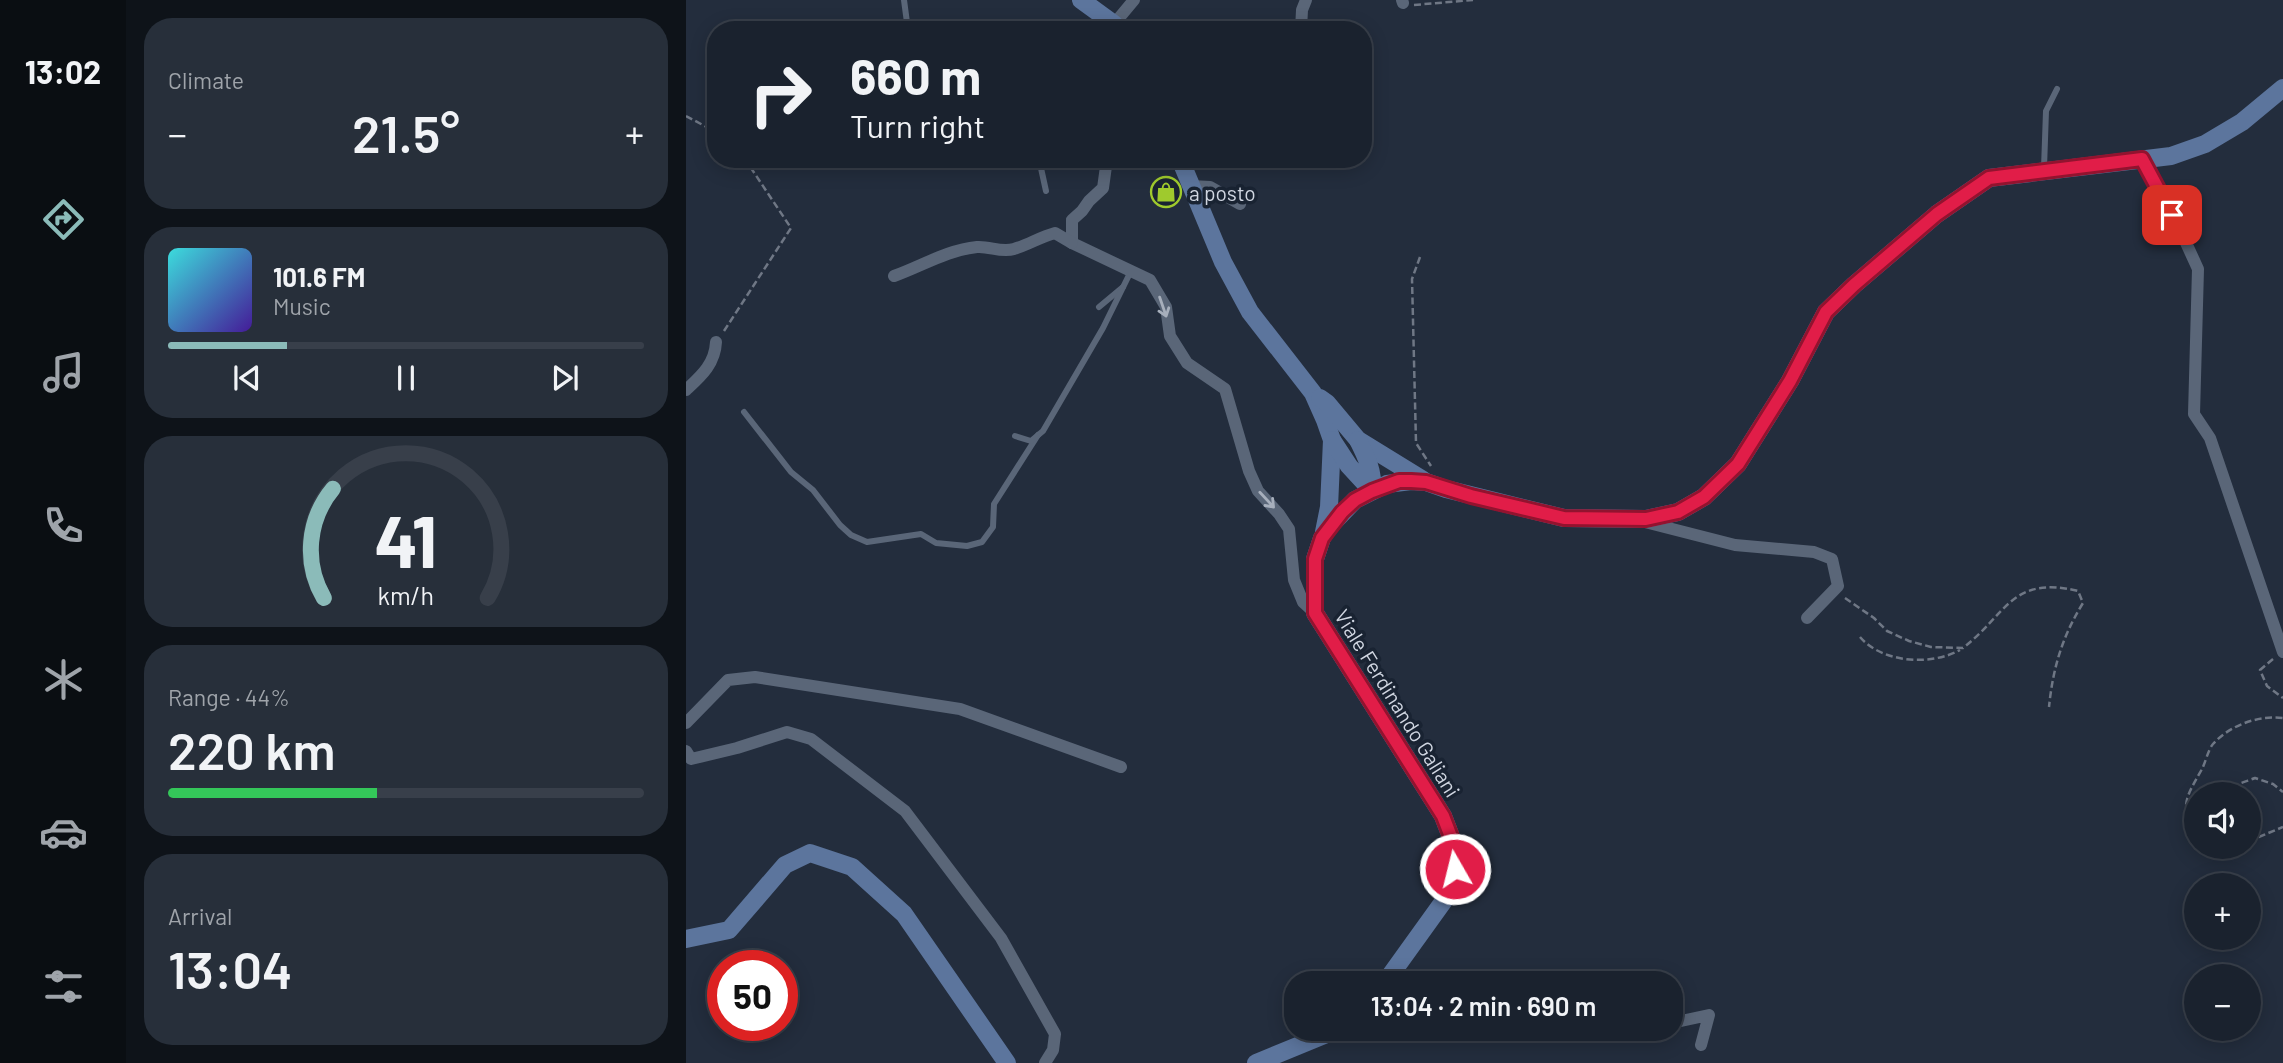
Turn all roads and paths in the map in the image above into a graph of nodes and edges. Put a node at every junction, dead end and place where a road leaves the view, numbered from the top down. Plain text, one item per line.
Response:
1 (904, 0) edge
2 (1081, 0) edge
3 (1135, 0) edge
4 (1306, 0) edge
5 (1473, 0) edge
6 (1403, 2) edge
7 (907, 21) edge
8 (1109, 21) edge
9 (1122, 21) edge
10 (1301, 21) edge
11 (2283, 88) edge
12 (2057, 89) dead end
13 (686, 116) edge
14 (707, 127) edge
15 (2142, 159) junction
16 (750, 168) edge
17 (1040, 168) edge
18 (1106, 168) edge
19 (1184, 168) edge
20 (2044, 170) junction
21 (1191, 186) junction
22 (1046, 191) dead end
23 (1240, 204) dead end
24 (1072, 243) junction
25 (1420, 257) dead end
26 (1131, 271) junction
27 (894, 276) dead end
28 (1124, 286) junction
29 (1099, 307) dead end
30 (716, 342) joint
31 (686, 390) edge
32 (1313, 393) junction
33 (744, 412) dead end
34 (1038, 435) junction
35 (1015, 436) dead end
36 (1332, 439) junction
37 (1357, 440) junction
38 (1429, 475) junction
39 (1372, 491) junction
40 (1634, 519) junction
41 (1322, 538) junction
42 (1833, 592) junction
43 (1315, 613) junction
44 (1807, 618) dead end
45 (1860, 637) dead end
46 (1963, 648) junction
47 (2279, 655) edge
48 (2283, 698) edge
49 (2049, 707) dead end
50 (2283, 718) edge
51 (686, 723) edge
52 (686, 751) edge
53 (1121, 767) dead end
54 (2195, 782) edge
55 (2244, 782) edge
56 (2283, 792) edge
57 (2283, 827) edge
58 (2261, 836) edge
59 (686, 939) edge
60 (1393, 971) edge
61 (1683, 1019) edge
62 (1310, 1041) edge
63 (1701, 1045) dead end
64 (1007, 1063) edge
65 (1045, 1063) edge
66 (1256, 1063) edge

1 - 7 lane
2 - 8 main road
3 - 9 street
4 - 10 street
5 - 6 path
11 - 15 main road, Viale Ferdinando Galiani
12 - 20 lane
13 - 14 path
15 - 20 main road, Viale Ferdinando Galiani
15 - 47 street
16 - 30 path
17 - 22 lane
18 - 24 street
19 - 21 main road
20 - 40 main road, Viale Ferdinando Galiani
21 - 23 street
21 - 32 main road
24 - 26 street
24 - 27 street
25 - 38 path
26 - 28 lane
26 -> 43 street
28 - 29 lane
28 - 34 lane
30 - 31 street
32 - 36 main road
32 - 37 main road
33 - 34 lane
34 - 35 lane
36 - 39 main road
36 - 41 main road
37 - 38 main road
37 - 39 main road
38 - 39 main road, Viale Ferdinando Galiani
38 - 40 main road, Viale Ferdinando Galiani
39 - 41 main road, Viale Ferdinando Galiani
40 - 42 street
41 - 43 main road, Viale Ferdinando Galiani
42 - 44 street
42 - 46 path
43 - 60 main road, Viale Ferdinando Galiani
45 - 46 path
46 - 49 path
47 - 48 path
50 - 54 path
51 - 53 street
52 - 65 street
55 - 56 path
57 - 58 path
59 - 64 main road
61 - 63 street
62 - 66 main road

